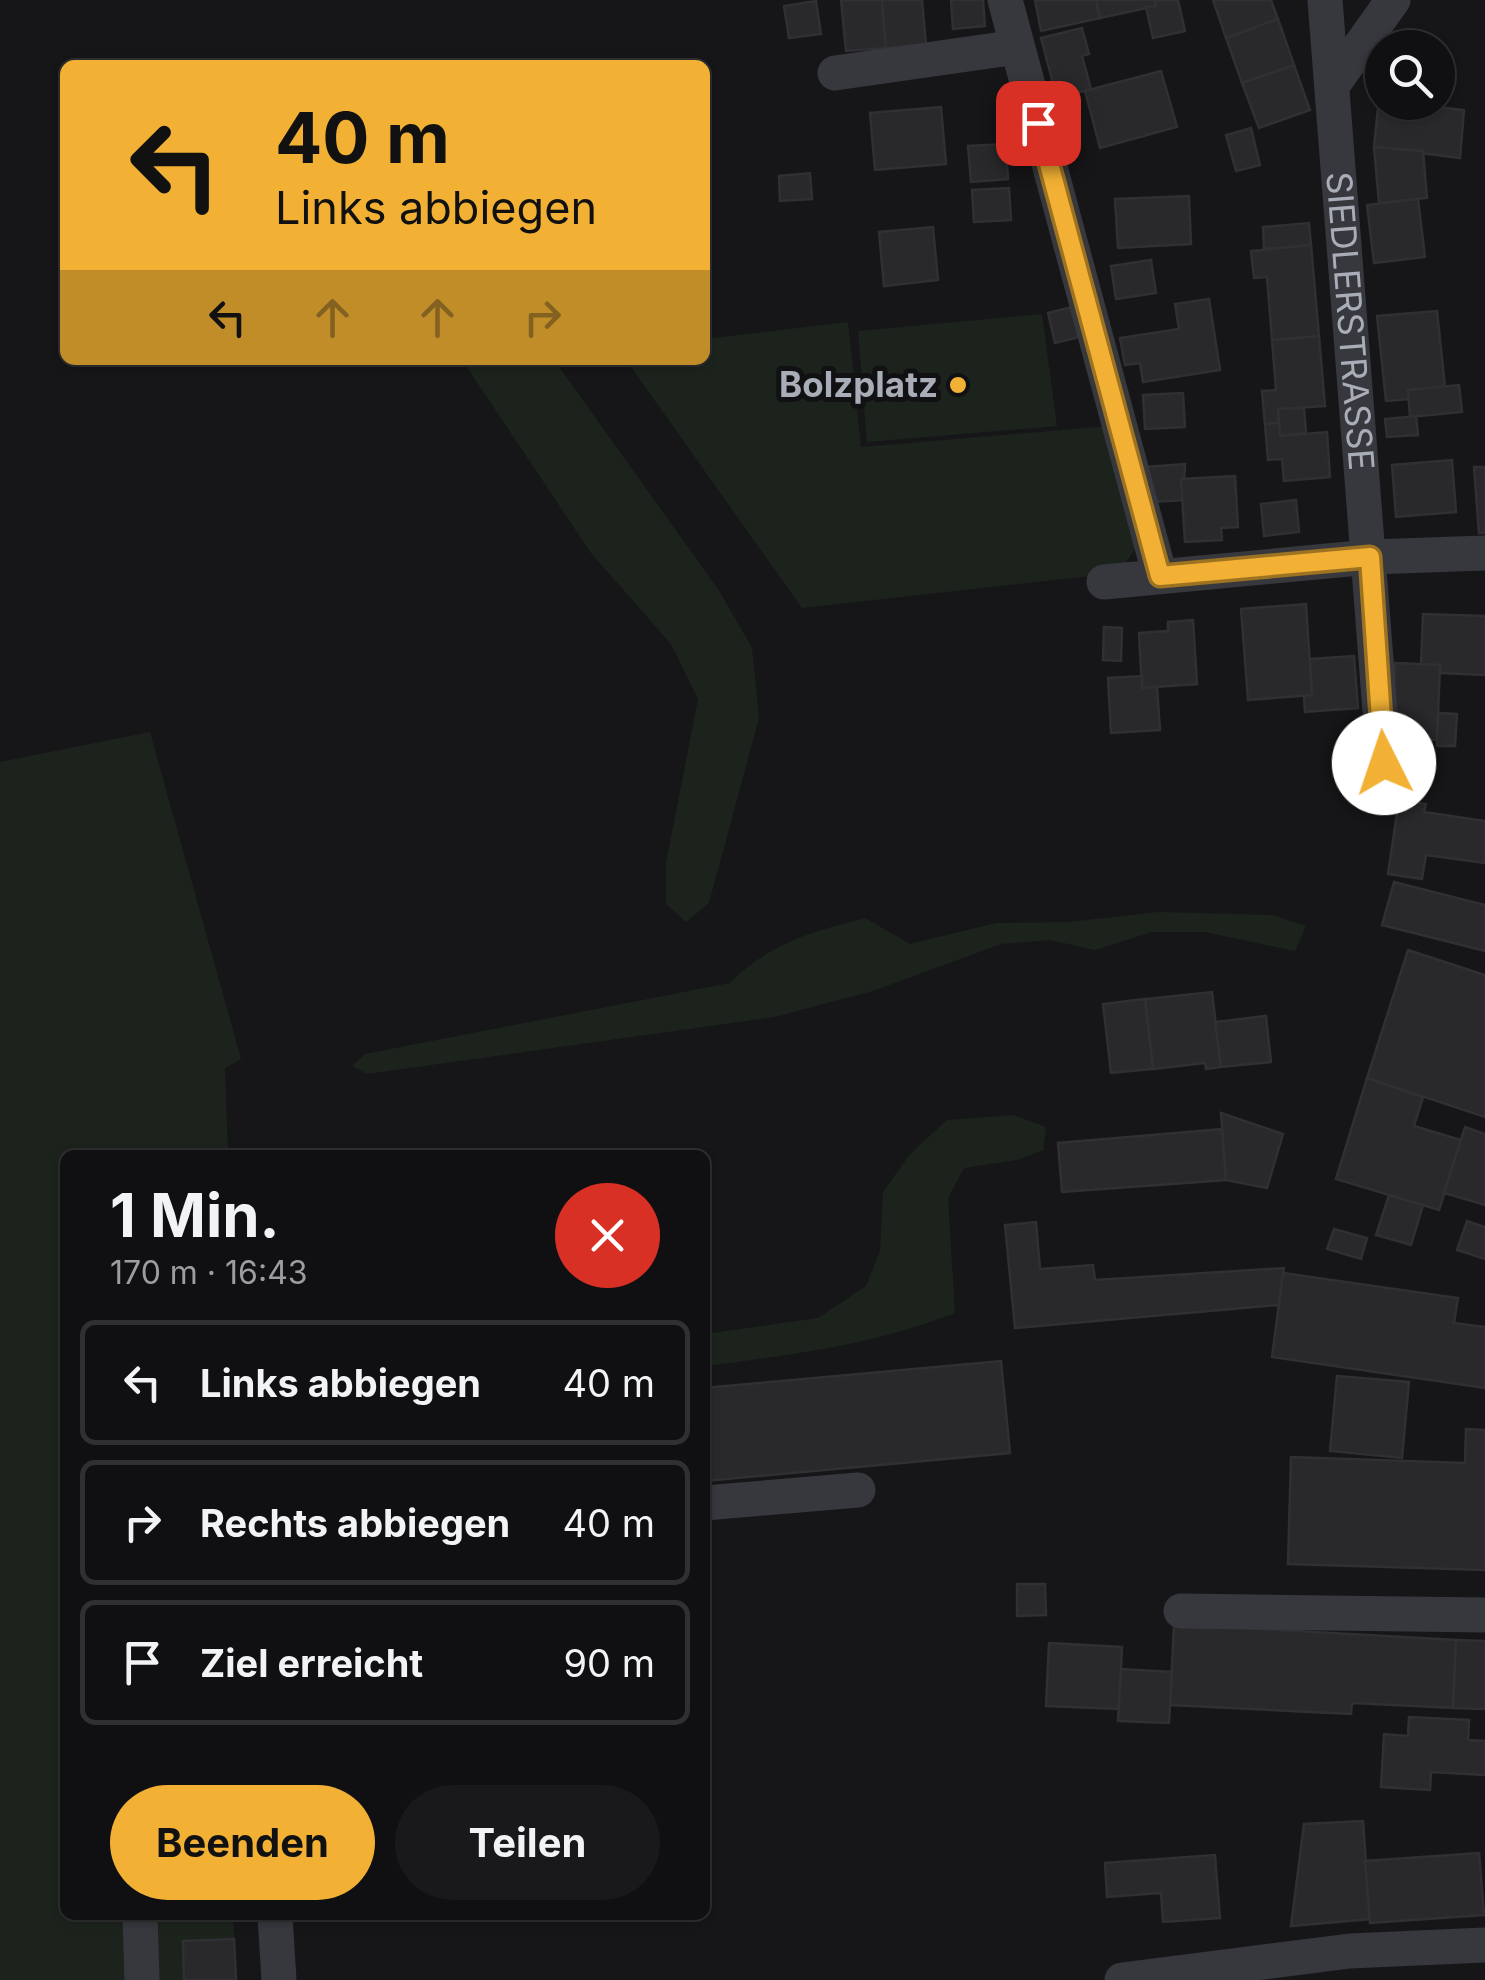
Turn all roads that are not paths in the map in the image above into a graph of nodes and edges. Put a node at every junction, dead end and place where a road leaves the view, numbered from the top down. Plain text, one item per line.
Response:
1 (1004, 0) edge
2 (1325, 0) edge
3 (1393, 0) edge
4 (1017, 47) junction
5 (835, 72) dead end
6 (1332, 86) junction
7 (1485, 553) edge
8 (1370, 557) junction
9 (1160, 576) junction
10 (1104, 582) dead end
11 (1384, 763) dead end
12 (858, 1490) dead end
13 (710, 1504) edge
14 (1181, 1611) dead end
15 (1485, 1616) edge
16 (140, 1920) edge
17 (275, 1920) edge
18 (1485, 1945) edge
19 (142, 1980) edge
20 (279, 1980) edge
21 (1122, 1980) edge

1 - 4 street
2 - 6 street, SIEDLERSTRASSE
3 - 6 street
4 - 5 street
4 - 9 street
6 - 8 street, SIEDLERSTRASSE
7 - 8 street
8 - 9 street
8 - 11 street, SIEDLERSTRASSE
9 - 10 street
12 - 13 street
14 - 15 street
16 - 19 street
17 - 20 street
18 - 21 street

